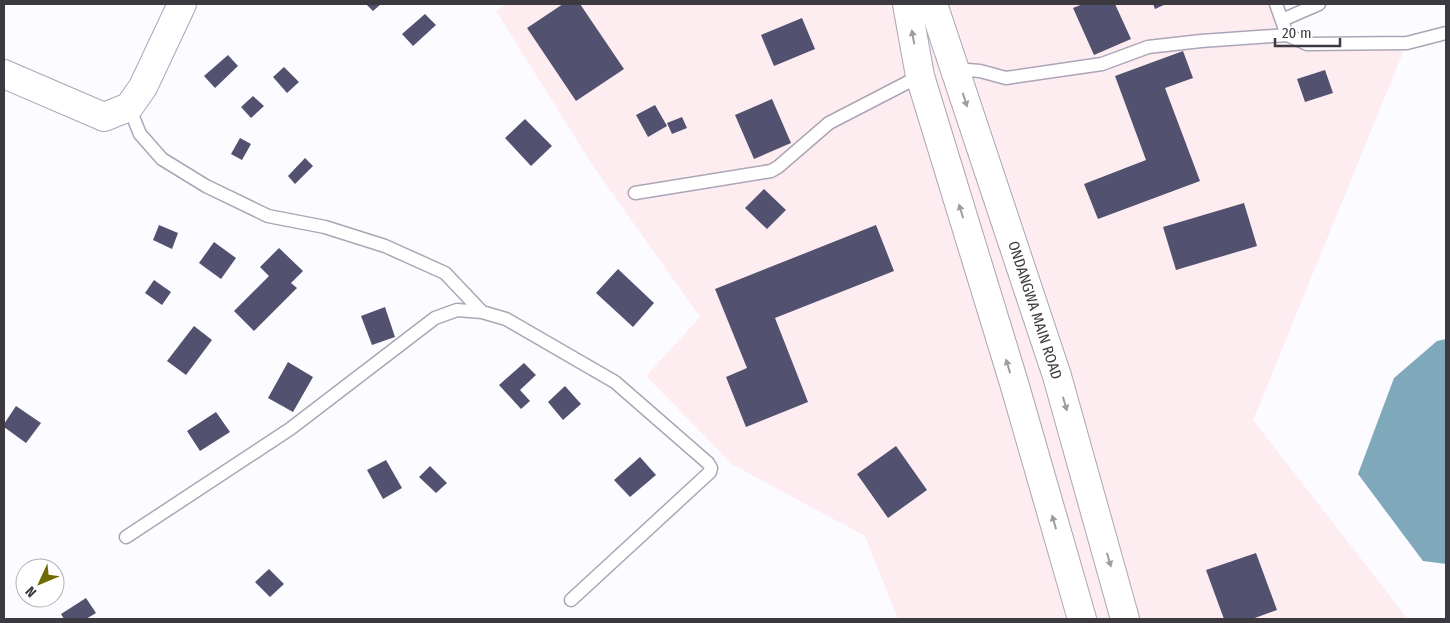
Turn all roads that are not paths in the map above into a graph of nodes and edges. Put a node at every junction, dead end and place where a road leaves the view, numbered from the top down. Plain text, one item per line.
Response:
1 (182, 4) edge
2 (907, 4) edge
3 (933, 4) edge
4 (1276, 4) edge
5 (1319, 4) edge
6 (1282, 20) junction
7 (1446, 33) edge
8 (1287, 35) junction
9 (955, 68) junction
10 (4, 74) edge
11 (920, 76) junction
12 (130, 107) junction
13 (635, 193) dead end
14 (482, 312) junction
15 (126, 537) dead end
16 (570, 600) dead end
17 (1082, 619) edge
18 (1125, 619) edge

1 - 12 main road
11 -> 2 main road
3 - 9 main road, ONDANGWA MAIN ROAD
4 - 6 lane
5 - 6 lane
6 - 8 lane
7 - 8 lane
8 - 9 lane
9 -> 18 main road, ONDANGWA MAIN ROAD
10 - 12 main road
11 - 13 lane
17 -> 11 main road
12 - 14 lane
14 - 15 lane
14 - 16 lane

